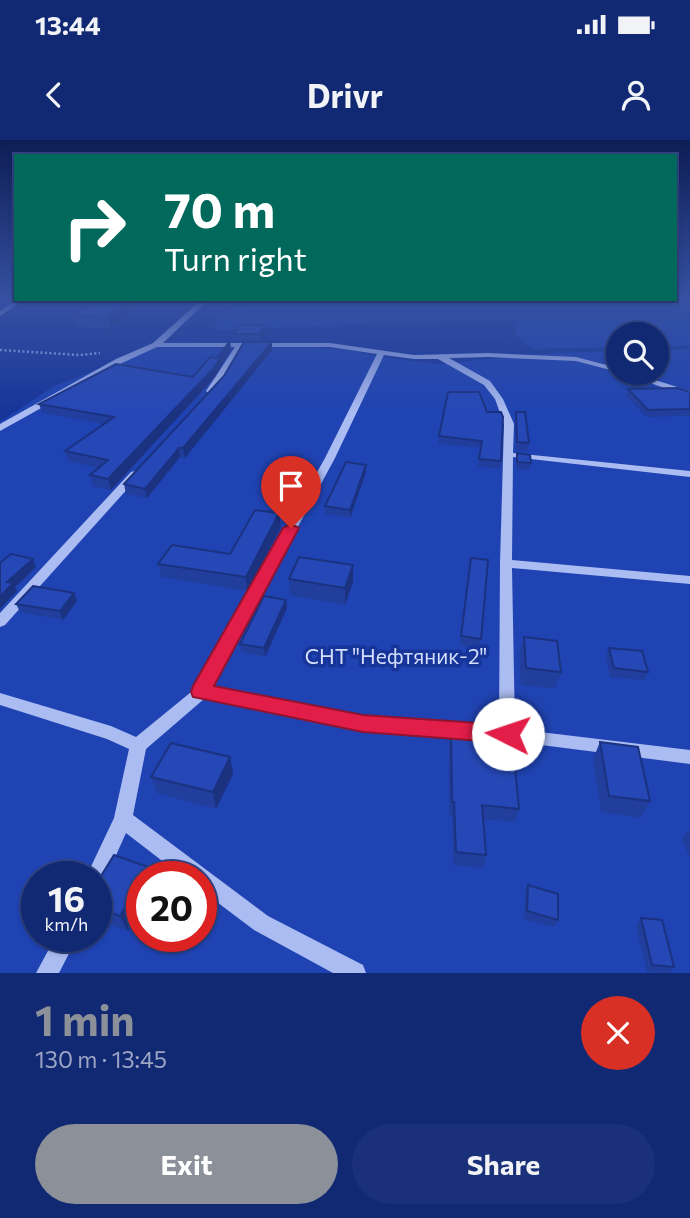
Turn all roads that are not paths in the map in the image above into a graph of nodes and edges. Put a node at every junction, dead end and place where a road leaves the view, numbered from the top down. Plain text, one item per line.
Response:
1 (166, 336) edge
2 (241, 344) junction
3 (156, 345) junction
4 (382, 351) junction
5 (440, 356) junction
6 (606, 367) edge
7 (663, 385) edge
8 (690, 394) edge
9 (203, 399) edge
10 (0, 428) edge
11 (509, 455) junction
12 (143, 465) edge
13 (690, 474) edge
14 (506, 563) junction
15 (690, 580) edge
16 (0, 622) edge
17 (201, 692) junction
18 (0, 699) edge
19 (508, 734) junction
20 (138, 745) junction
21 (690, 757) edge
22 (123, 819) junction
23 (103, 861) edge
24 (179, 861) edge
25 (217, 890) edge
26 (59, 952) edge
27 (47, 973) edge
28 (355, 973) edge

1 - 3 street
2 - 3 street
2 - 4 street
2 - 9 street
3 - 10 street
4 - 5 street
4 - 17 street
5 - 6 street
5 - 11 street
7 - 8 street
11 - 13 street
11 - 14 street
12 - 16 street
14 - 15 street
14 - 19 street
17 - 19 street
17 - 20 street
18 - 20 street
19 - 21 street
20 - 22 street
22 - 23 street
22 - 24 street
25 - 28 street
26 - 27 street

